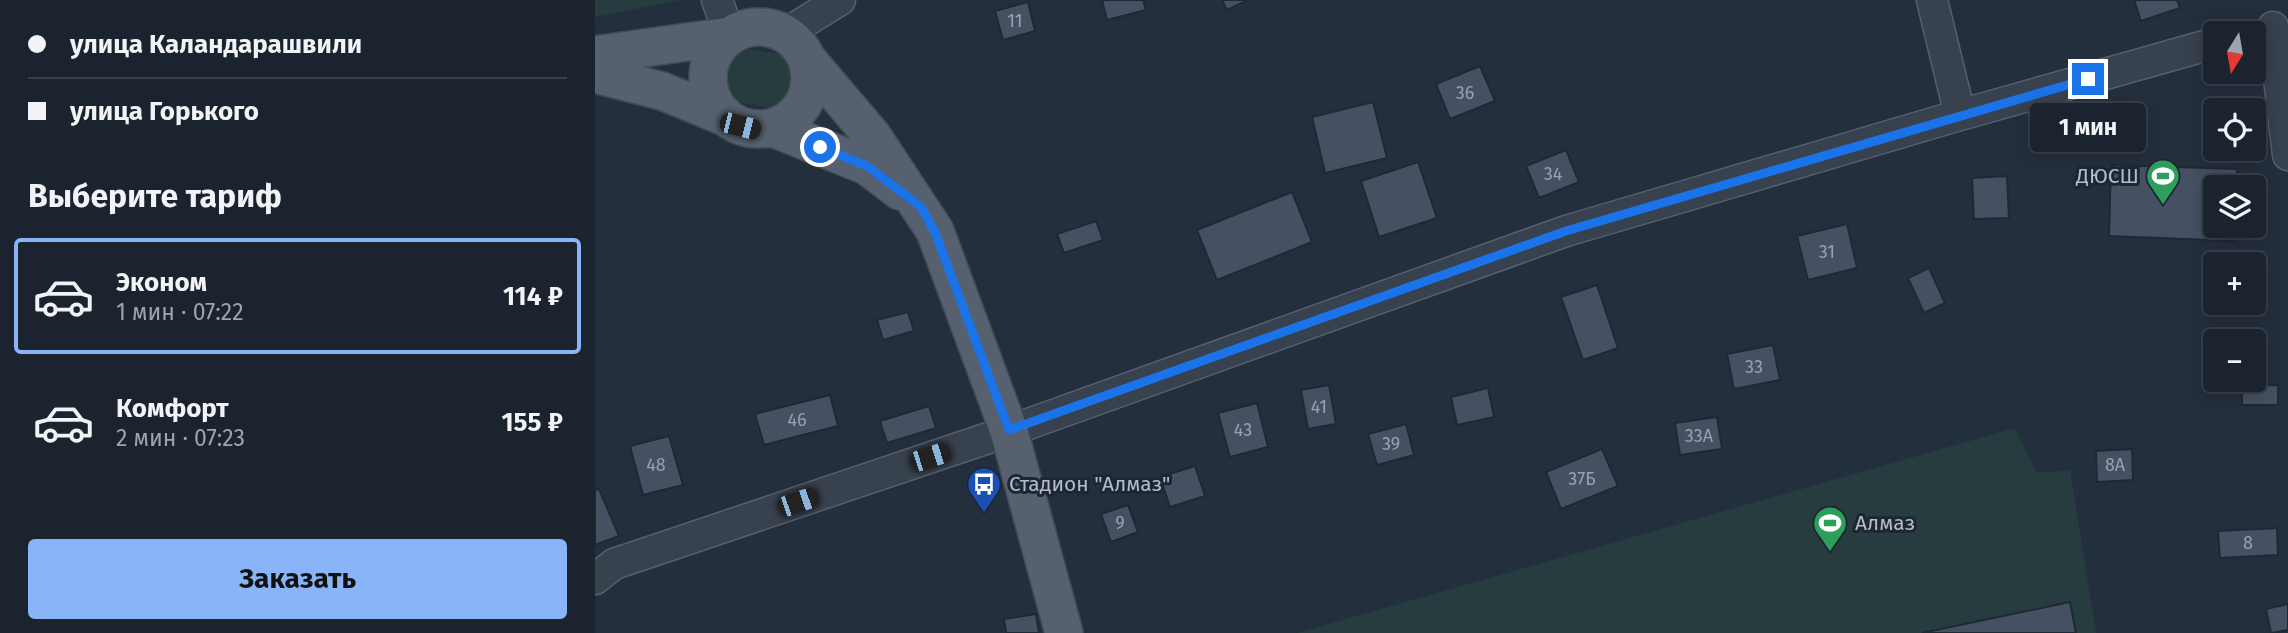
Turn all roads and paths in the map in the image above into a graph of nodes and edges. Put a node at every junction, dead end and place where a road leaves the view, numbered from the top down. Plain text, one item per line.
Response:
1 (717, 0) edge
2 (840, 0) edge
3 (1931, 0) edge
4 (2270, 27) edge
5 (730, 36) junction
6 (796, 46) junction
7 (2203, 46) edge
8 (595, 55) edge
9 (595, 74) edge
10 (1960, 115) junction
11 (725, 117) junction
12 (773, 128) junction
13 (2288, 155) edge
14 (921, 207) junction
15 (1009, 430) junction
16 (595, 579) edge
17 (1064, 633) edge

1 - 5 street
2 - 6 street
3 - 10 street
4 - 13 street
5 - 6 main road
5 - 8 main road
5 - 11 main road
6 - 12 main road
6 - 14 main road
7 - 10 street
9 - 11 main road
10 - 15 street
11 - 12 main road
12 - 14 main road
14 - 15 main road
15 - 16 street
15 - 17 main road

